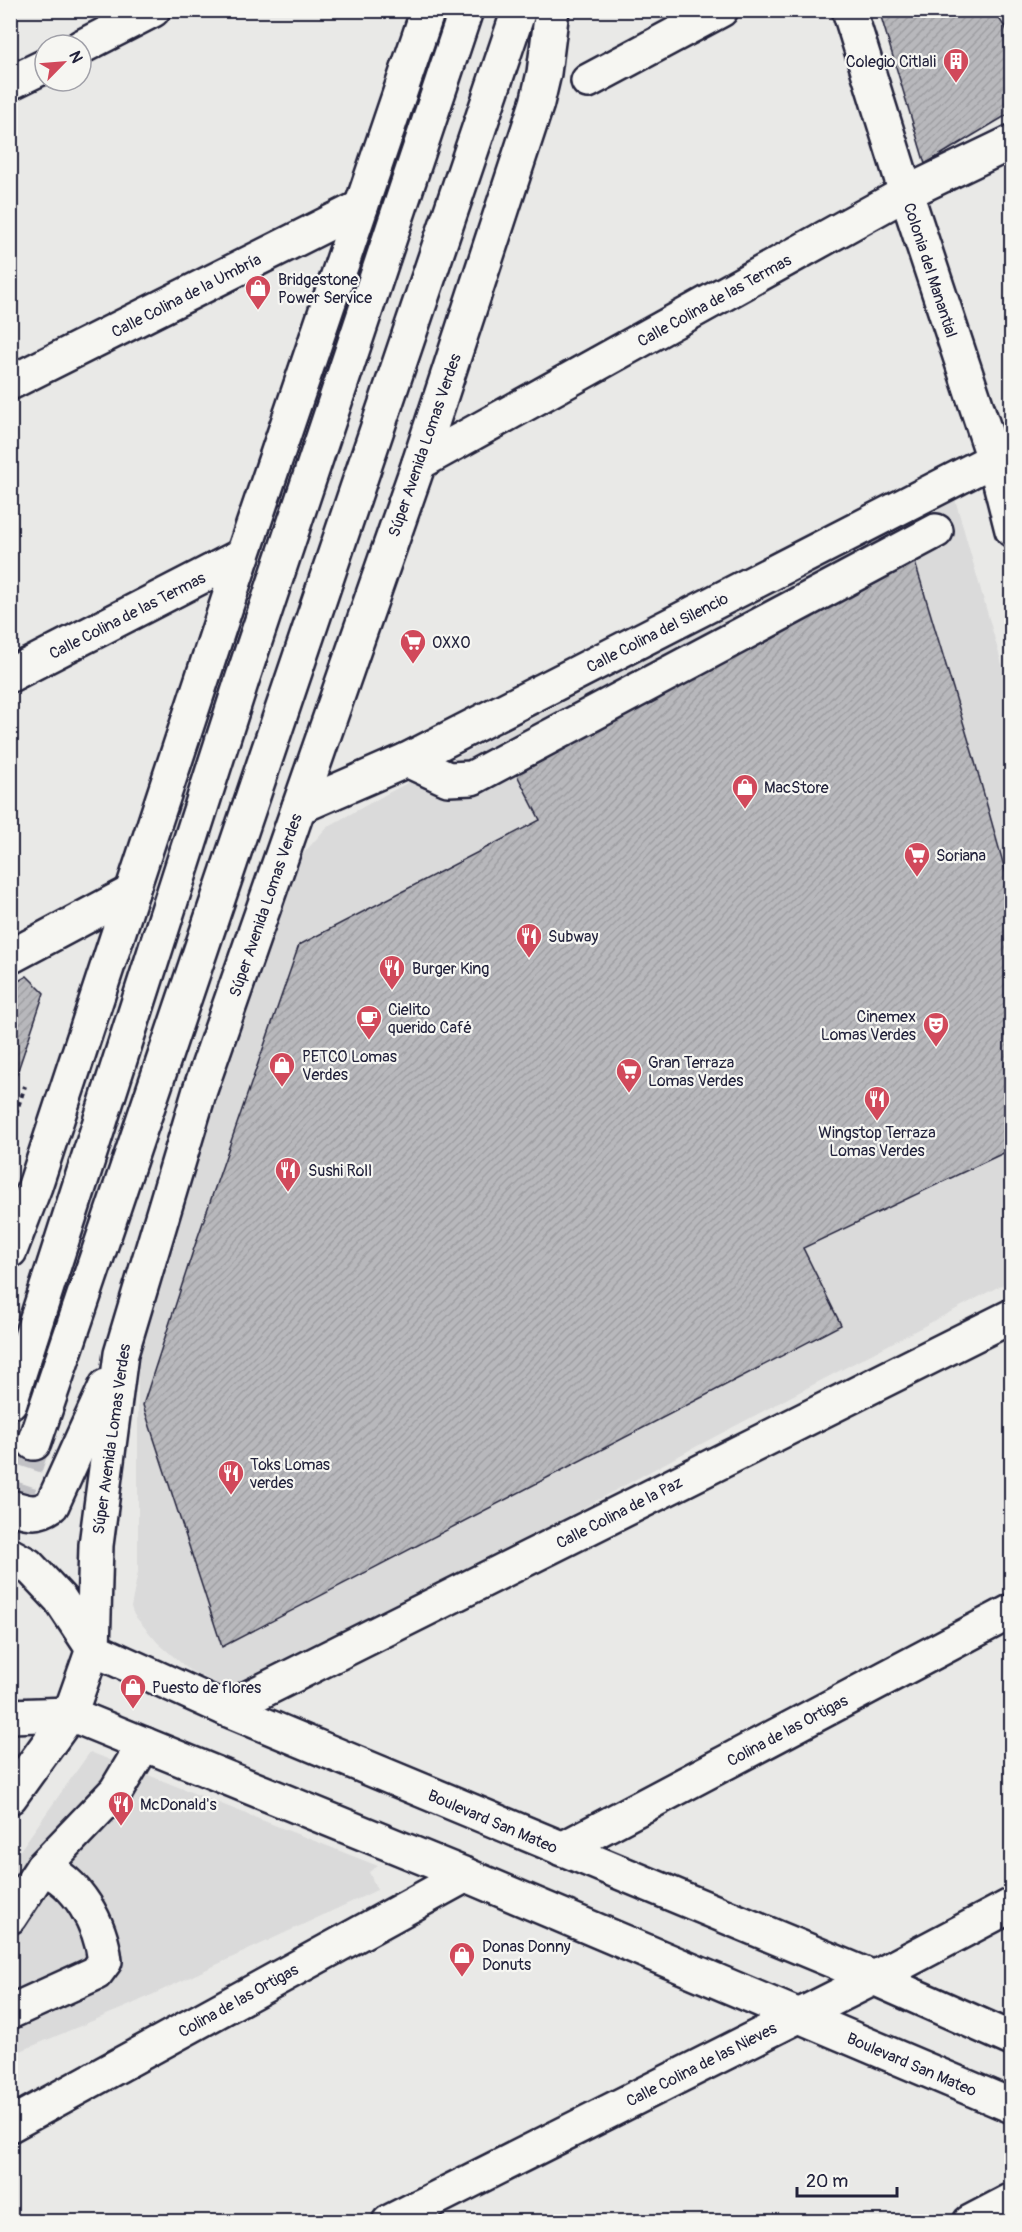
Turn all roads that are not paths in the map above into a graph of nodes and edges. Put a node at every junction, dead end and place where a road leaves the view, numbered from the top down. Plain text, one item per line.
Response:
1 (153, 10) edge
2 (428, 10) edge
3 (466, 10) edge
4 (519, 10) edge
5 (552, 10) edge
6 (721, 10) edge
7 (849, 10) edge
8 (93, 41) edge
9 (33, 72) edge
10 (588, 81) dead end
11 (10, 83) edge
12 (1011, 142) edge
13 (906, 194) junction
14 (361, 207) junction
15 (10, 382) edge
16 (1003, 455) edge
17 (419, 463) junction
18 (1011, 530) edge
19 (936, 531) dead end
20 (243, 555) junction
21 (10, 675) edge
22 (407, 760) junction
23 (299, 807) junction
24 (132, 892) junction
25 (10, 957) edge
26 (10, 1251) edge
27 (1011, 1316) edge
28 (121, 1354) junction
29 (10, 1402) edge
30 (34, 1443) tunnel mouth
31 (10, 1507) edge
32 (10, 1555) edge
33 (1011, 1611) edge
34 (93, 1648) junction
35 (226, 1709) junction
36 (70, 1714) junction
37 (10, 1716) edge
38 (144, 1744) junction
39 (10, 1797) edge
40 (562, 1850) junction
41 (42, 1868) junction
42 (466, 1875) junction
43 (1011, 1905) edge
44 (10, 1917) edge
45 (874, 1978) junction
46 (10, 2012) edge
47 (796, 2016) junction
48 (1011, 2039) edge
49 (1011, 2106) edge
50 (10, 2125) edge
51 (1011, 2200) edge
52 (389, 2222) edge
53 (970, 2222) edge

1 - 8 street
2 - 14 street
3 - 29 street
4 - 30 street
5 - 17 street, Súper Avenida Lomas Verdes
6 - 10 street
7 - 13 street, Colonia del Manantial
9 - 11 street
12 - 13 street, Calle Colina de las Termas
13 - 16 street, Colonia del Manantial
13 - 17 street, Calle Colina de las Termas
14 - 15 street, Calle Colina de la Umbría
14 - 20 street
16 - 18 street, Colonia del Manantial
16 - 22 street, Calle Colina del Silencio
17 - 23 street, Súper Avenida Lomas Verdes
19 - 22 street
20 - 21 street, Calle Colina de las Termas
20 - 24 street
22 - 23 street, Calle Colina del Silencio
23 - 28 street, Súper Avenida Lomas Verdes
24 - 25 street
24 - 26 street
27 - 35 street, Calle Colina de la Paz
28 - 31 street
28 - 34 street, Súper Avenida Lomas Verdes
32 - 34 street
33 - 40 street, Colina de las Ortigas
34 - 35 street, Boulevard San Mateo
34 - 36 street, Súper Avenida Lomas Verdes
35 - 40 street, Boulevard San Mateo
36 - 37 street, Boulevard San Mateo
36 - 38 street, Boulevard San Mateo
36 - 39 street, Súper Avenida Lomas Verdes
38 - 41 street
38 - 42 street, Boulevard San Mateo
40 - 45 street, Boulevard San Mateo
41 - 44 street
41 - 46 street
42 - 47 street, Boulevard San Mateo
42 - 50 street, Colina de las Ortigas
43 - 45 street, Calle Colina de las Nieves
45 - 47 street, Calle Colina de las Nieves
45 - 48 street, Boulevard San Mateo
47 - 49 street, Boulevard San Mateo
47 - 52 street, Calle Colina de las Nieves
51 - 53 street

